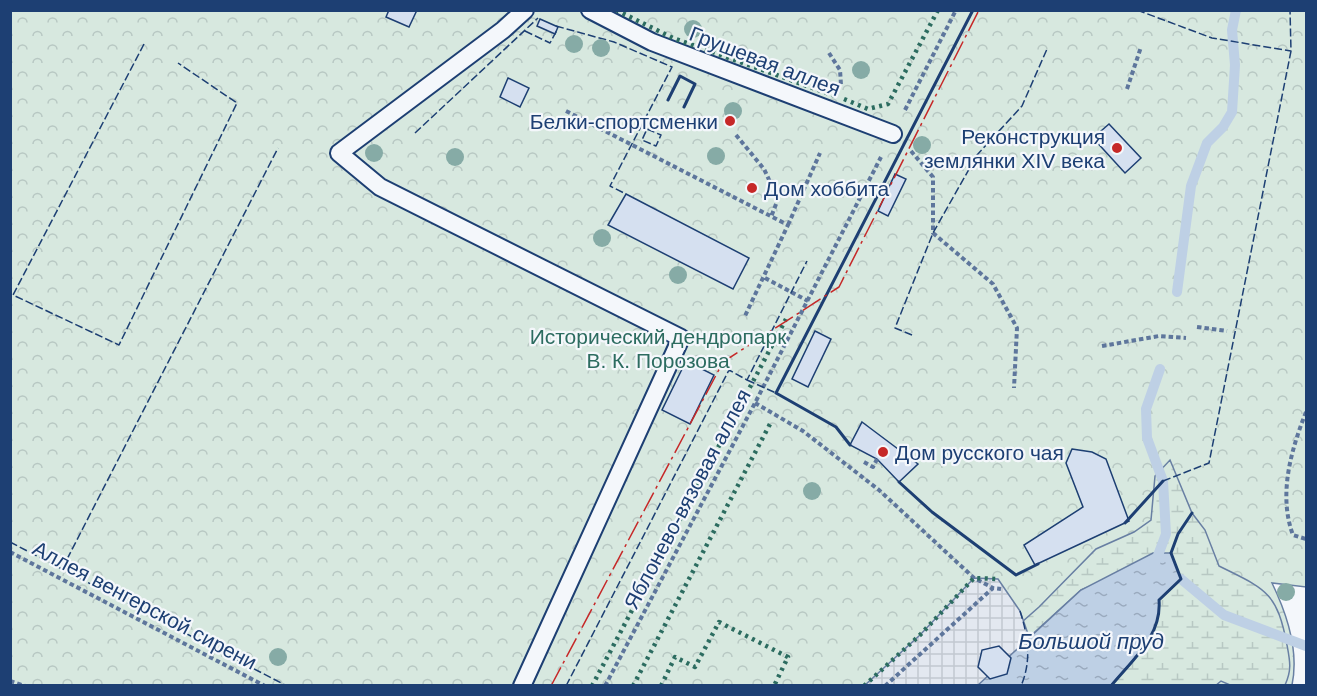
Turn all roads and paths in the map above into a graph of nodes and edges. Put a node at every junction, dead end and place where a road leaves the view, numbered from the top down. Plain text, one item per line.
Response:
1 (525, 10) edge
2 (590, 10) edge
3 (956, 10) edge
4 (1141, 47) dead end
5 (1127, 89) dead end
6 (566, 111) dead end
7 (893, 134) junction
8 (736, 135) dead end
9 (820, 153) dead end
10 (771, 217) junction
11 (788, 225) junction
12 (765, 278) junction
13 (807, 300) junction
14 (744, 318) dead end
15 (1197, 327) dead end
16 (1227, 331) dead end
17 (1186, 338) dead end
18 (1102, 346) dead end
19 (1014, 388) dead end
20 (755, 403) junction
21 (1306, 412) edge
22 (877, 459) dead end
23 (864, 462) dead end
24 (1306, 539) edge
25 (10, 552) edge
26 (993, 588) junction
27 (1001, 590) dead end
28 (10, 681) edge
29 (25, 686) edge
30 (265, 686) edge
31 (522, 686) edge
32 (605, 686) edge
33 (885, 686) edge

1 - 31 lane
2 - 7 lane, Грушевая аллея
3 - 7 path, Яблонево-вязовая аллея
4 - 5 path
6 - 10 path
7 - 13 path, Яблонево-вязовая аллея
7 - 19 path
8 - 10 path
9 - 11 path
10 - 11 path
11 - 12 path
12 - 13 path
12 - 14 path
13 - 20 path, Яблонево-вязовая аллея
15 - 16 path
17 - 18 path
20 - 26 path
20 - 32 path, Яблонево-вязовая аллея
21 - 24 path
22 - 23 path
25 - 30 path, Аллея венгерской сирени
26 - 27 path
26 - 33 path
28 - 29 path

